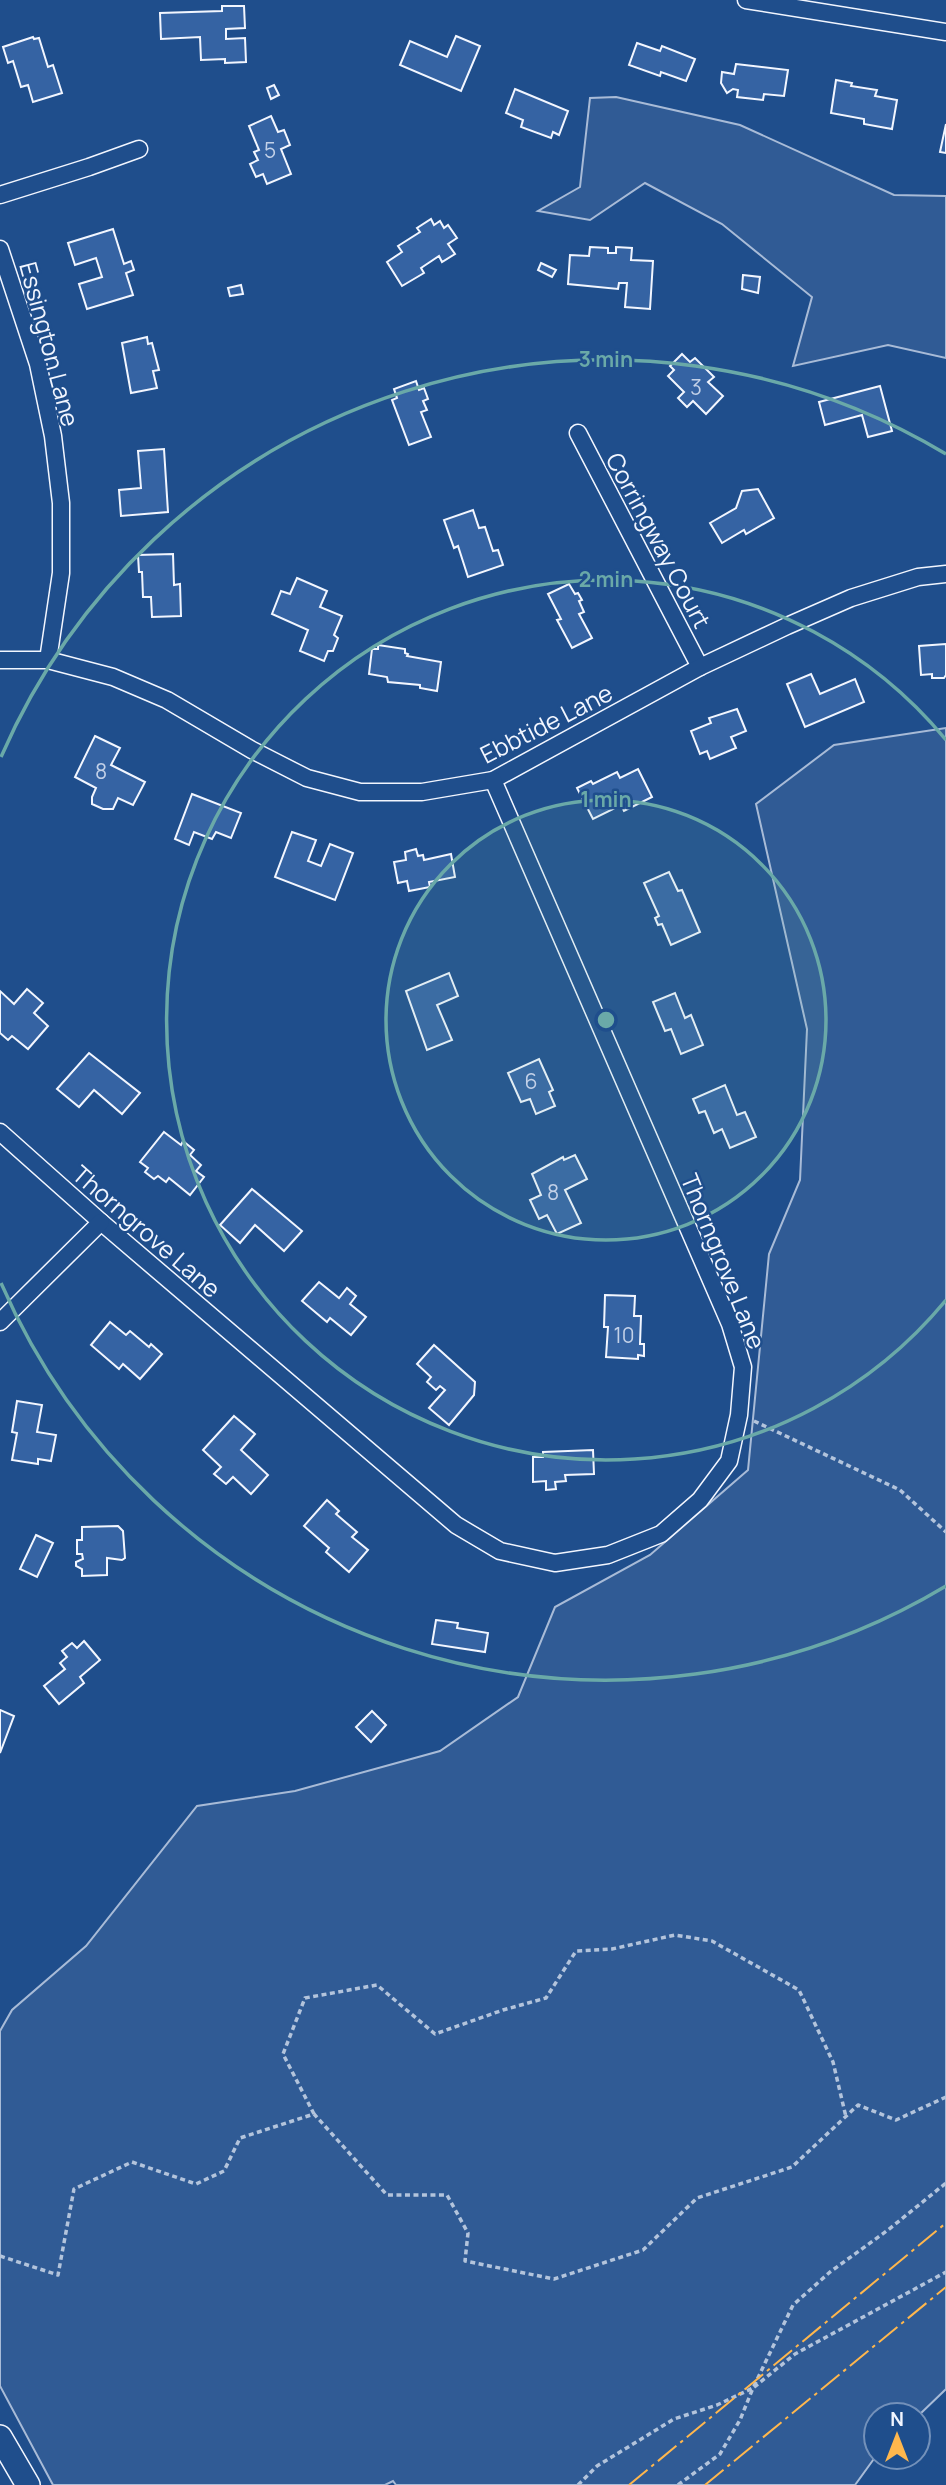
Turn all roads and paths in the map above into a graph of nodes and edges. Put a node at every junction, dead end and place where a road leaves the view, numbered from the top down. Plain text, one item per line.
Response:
1 (746, 0) edge
2 (946, 32) edge
3 (139, 149) dead end
4 (0, 195) edge
5 (0, 248) edge
6 (578, 433) dead end
7 (946, 574) edge
8 (0, 660) edge
9 (48, 660) junction
10 (701, 667) junction
11 (493, 780) junction
12 (0, 1132) edge
13 (101, 1222) junction
14 (0, 1321) edge
15 (739, 1415) junction
16 (946, 1532) edge
17 (946, 2096) edge
18 (314, 2114) junction
19 (846, 2117) junction
20 (946, 2183) edge
21 (0, 2256) edge
22 (946, 2272) edge
23 (753, 2388) junction
24 (0, 2437) edge
25 (28, 2485) edge
26 (578, 2485) edge
27 (678, 2485) edge

1 - 2 street
3 - 4 street
5 - 9 street, Essington Lane
6 - 10 street, Corringway Court
7 - 10 street, Ebbtide Lane
8 - 9 street, Ebbtide Lane
9 - 11 street, Ebbtide Lane
10 - 11 street, Ebbtide Lane
11 - 15 street, Thorngrove Lane
12 - 13 street, Thorngrove Lane
13 - 14 street
13 - 15 street, Thorngrove Lane
15 - 16 path
17 - 19 path
18 - 19 path
18 - 19 path
18 - 21 path
20 - 23 path
22 - 23 path
23 - 26 path
23 - 27 path
24 - 25 street

